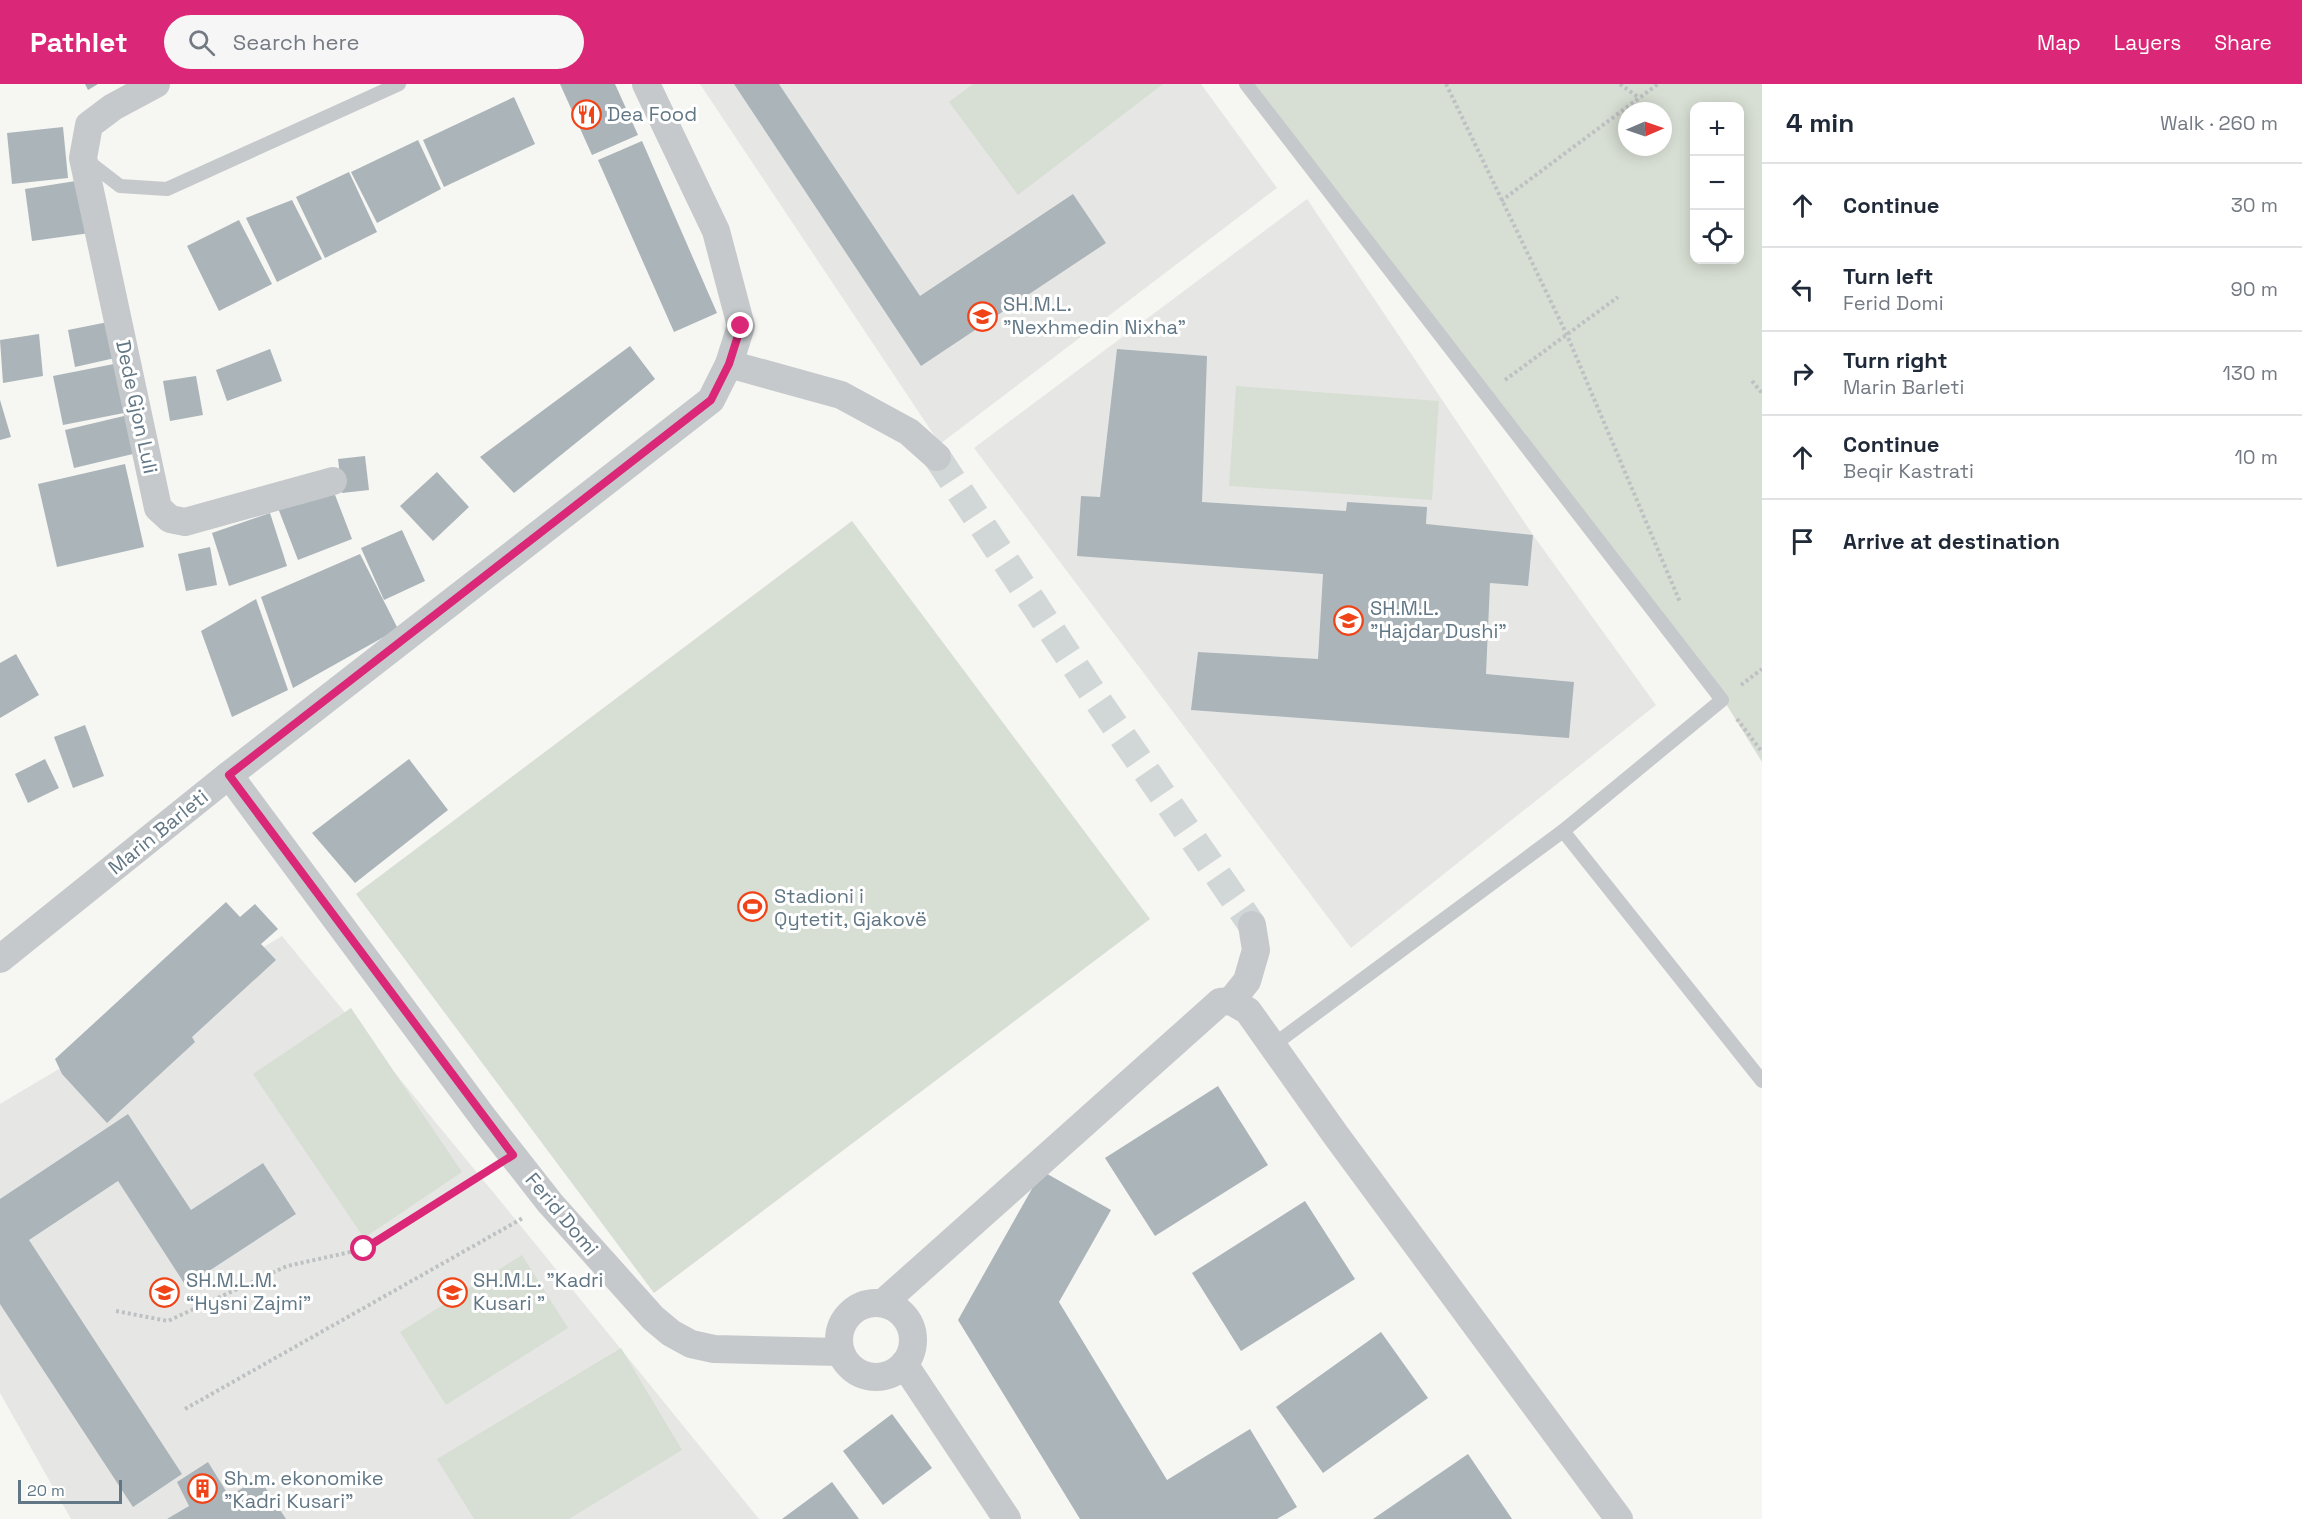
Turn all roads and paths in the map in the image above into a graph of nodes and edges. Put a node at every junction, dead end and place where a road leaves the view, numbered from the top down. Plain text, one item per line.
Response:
1 (156, 84) edge
2 (399, 84) edge
3 (646, 84) edge
4 (1246, 84) edge
5 (1446, 84) edge
6 (1620, 84) edge
7 (1658, 84) edge
8 (1638, 97) junction
9 (83, 158) junction
10 (1501, 201) junction
11 (1617, 297) dead end
12 (1567, 335) junction
13 (729, 364) junction
14 (1752, 381) dead end
15 (1762, 393) edge
16 (1485, 394) junction
17 (937, 457) tunnel mouth
18 (333, 481) dead end
19 (1681, 603) dead end
20 (1722, 700) junction
21 (1762, 752) edge
22 (229, 775) junction
23 (1563, 831) junction
24 (1252, 925) tunnel mouth
25 (0, 958) edge
26 (1231, 1001) junction
27 (1272, 1046) junction
28 (1762, 1081) edge
29 (513, 1155) junction
30 (550, 1203) junction
31 (883, 1303) junction
32 (116, 1311) dead end
33 (840, 1352) junction
34 (904, 1364) junction
35 (185, 1409) dead end
36 (1007, 1519) edge
37 (1619, 1519) edge

1 - 9 street, Dede Gjon Luli
2 - 9 lane
3 - 13 street, Marin Barleti
4 - 16 lane
5 - 10 path
6 - 8 path
7 - 8 path
8 - 10 path
9 - 18 street, Dede Gjon Luli
10 - 12 path
11 - 12 path
12 - 16 path
12 - 19 path
13 - 17 street
13 - 22 street, Marin Barleti
14 - 15 path
16 - 20 lane
20 - 21 path
20 - 23 lane
22 - 25 street, Marin Barleti
22 - 29 street, Ferid Domi
23 - 27 lane
23 - 28 lane
24 - 26 street
26 - 27 street
26 - 31 street
27 - 37 street
29 - 30 street, Ferid Domi
29 - 32 path
30 - 33 street, Ferid Domi
30 - 35 path
31 - 33 street
31 - 34 street
33 - 34 street
34 - 36 street

